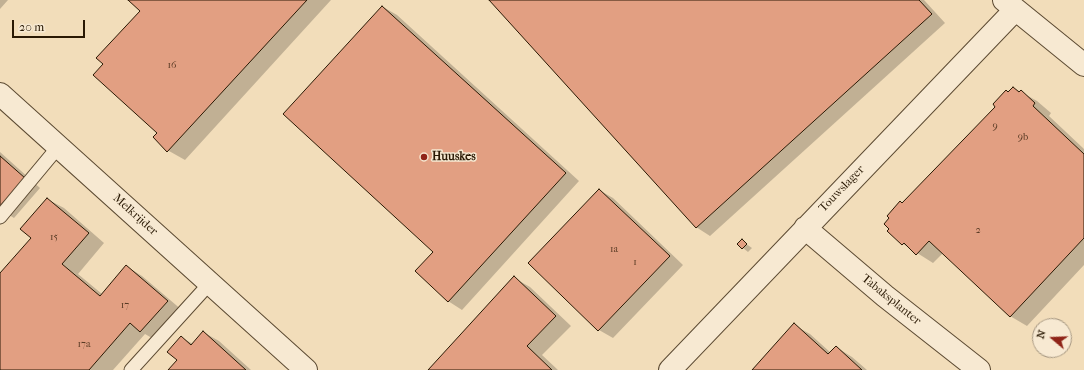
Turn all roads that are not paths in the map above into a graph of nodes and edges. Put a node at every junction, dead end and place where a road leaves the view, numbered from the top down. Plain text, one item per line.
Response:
1 (1010, 5) edge
2 (1084, 65) edge
3 (0, 94) edge
4 (59, 146) junction
5 (0, 217) edge
6 (805, 228) junction
7 (210, 283) junction
8 (131, 370) edge
9 (306, 370) edge
10 (670, 370) edge
11 (979, 370) edge

1 - 2 street
1 - 6 street, Touwslager
3 - 4 street, Melkrijder
4 - 5 lane
4 - 7 street, Melkrijder
6 - 10 street, Touwslager
6 - 11 street, Tabaksplanter
7 - 8 lane
7 - 9 street, Melkrijder

